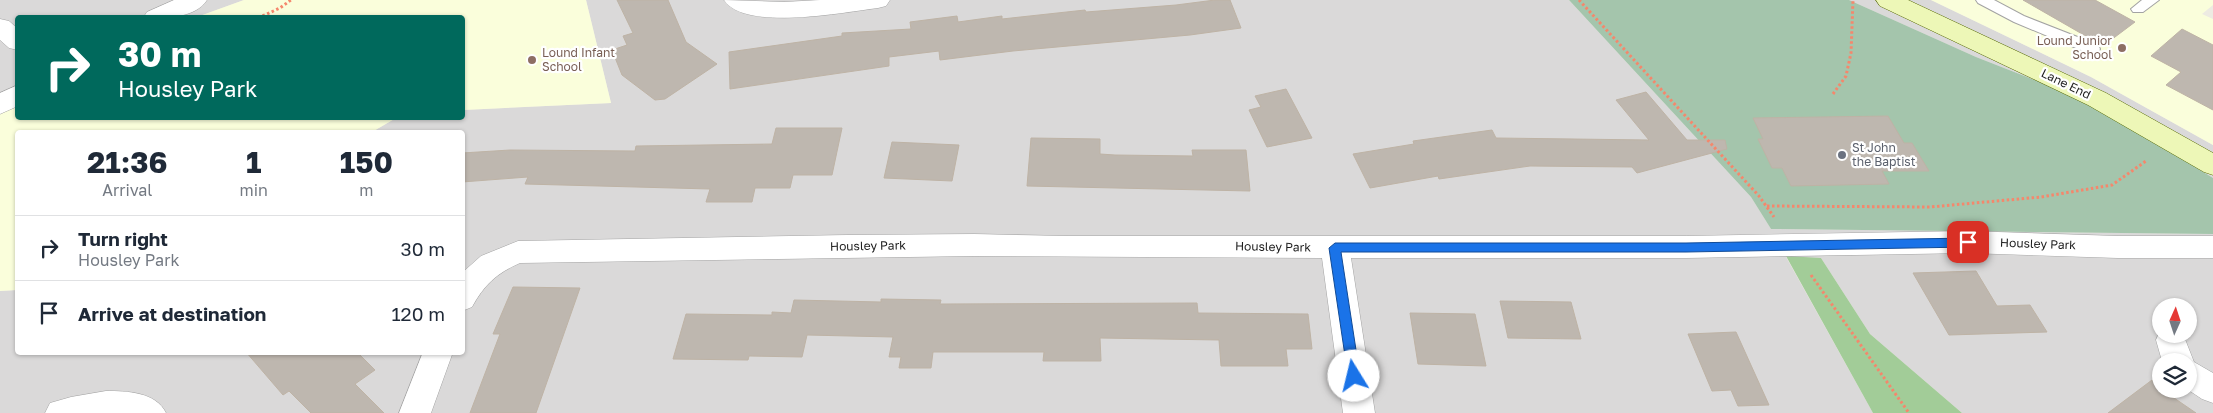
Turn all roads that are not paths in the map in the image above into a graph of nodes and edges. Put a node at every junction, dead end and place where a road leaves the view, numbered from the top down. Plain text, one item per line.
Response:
1 (196, 0) edge
2 (736, 0) edge
3 (878, 0) edge
4 (1888, 0) edge
5 (1984, 0) edge
6 (2152, 0) edge
7 (2138, 9) dead end
8 (162, 15) edge
9 (0, 27) edge
10 (15, 40) edge
11 (2093, 49) dead end
12 (15, 96) edge
13 (0, 105) edge
14 (2213, 165) edge
15 (2213, 246) edge
16 (1335, 248) junction
17 (465, 293) edge
18 (437, 355) edge
19 (2197, 379) edge
20 (2213, 390) edge
21 (60, 413) edge
22 (150, 413) edge
23 (415, 413) edge
24 (1359, 413) edge

1 - 8 street
2 - 3 street
4 - 14 street, Lane End
5 - 11 lane
6 - 7 lane
9 - 10 street
12 - 13 street
15 - 16 street, Housley Park
16 - 17 street, Housley Park
16 - 24 street
18 - 23 street
19 - 20 street
21 - 22 street

